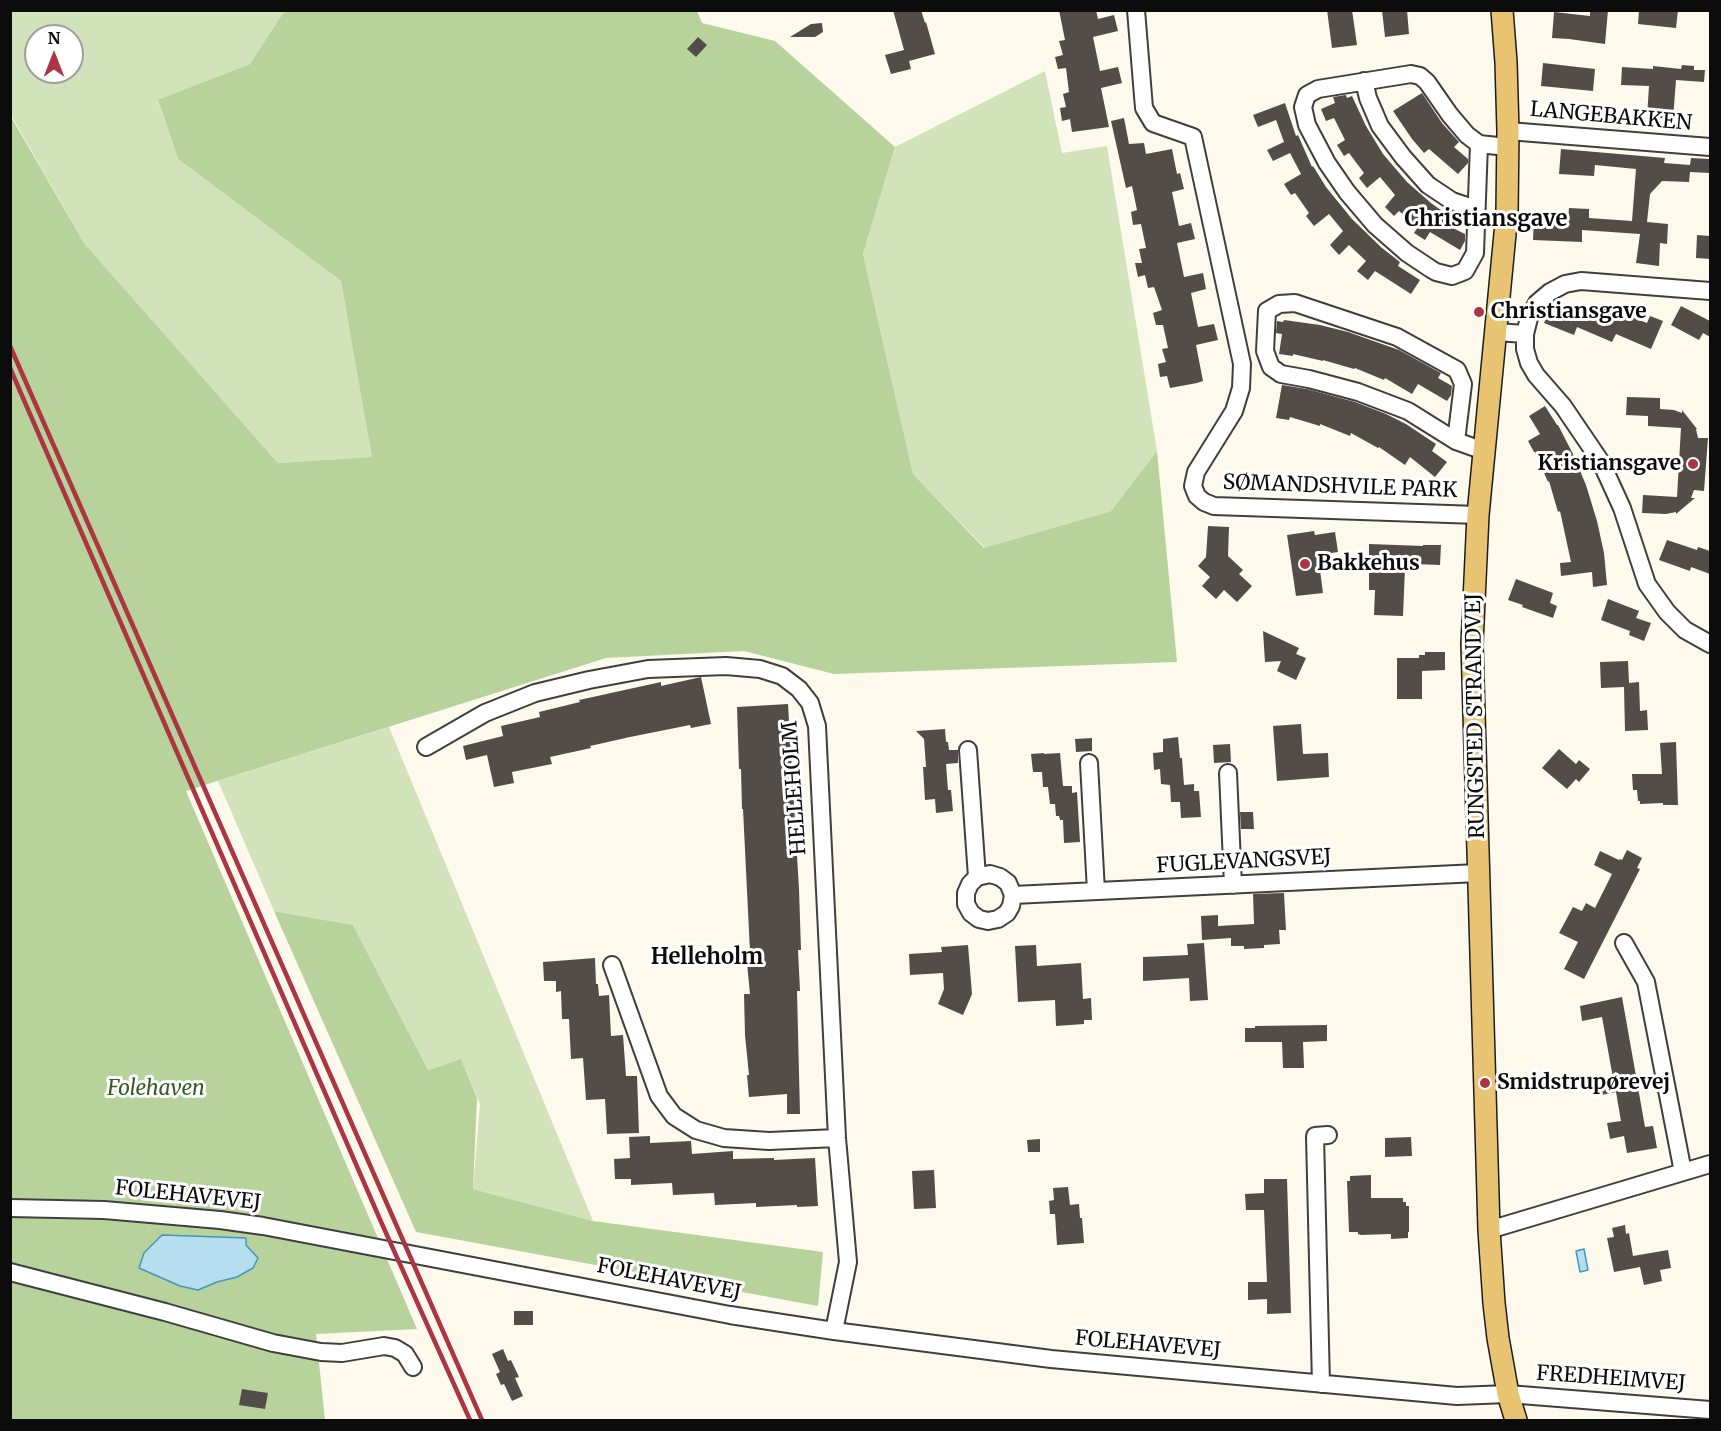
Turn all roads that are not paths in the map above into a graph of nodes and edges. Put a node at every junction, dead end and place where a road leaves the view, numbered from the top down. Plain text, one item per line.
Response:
1 (1136, 10) edge
2 (1502, 10) edge
3 (1365, 81) junction
4 (1508, 139) junction
5 (1479, 144) junction
6 (1710, 147) edge
7 (1476, 209) junction
8 (1710, 291) edge
9 (1496, 332) junction
10 (1525, 334) junction
11 (1456, 441) junction
12 (1484, 451) junction
13 (1478, 515) junction
14 (1710, 644) edge
15 (426, 747) dead end
16 (968, 750) dead end
17 (1089, 763) dead end
18 (1228, 773) dead end
19 (1478, 873) junction
20 (977, 877) junction
21 (1233, 885) junction
22 (1096, 891) junction
23 (1013, 895) junction
24 (1624, 943) dead end
25 (612, 965) dead end
26 (1328, 1135) dead end
27 (837, 1137) junction
28 (1710, 1164) edge
29 (1683, 1172) junction
30 (10, 1208) edge
31 (1490, 1230) junction
32 (10, 1272) edge
33 (834, 1331) junction
34 (413, 1367) dead end
35 (1321, 1384) junction
36 (1508, 1394) junction
37 (1710, 1410) edge
38 (1516, 1420) edge

1 - 13 street, SØMANDSHVILE PARK
2 - 4 main road, RUNGSTED STRANDVEJ
3 - 5 street
3 - 7 street
3 - 7 street
4 - 5 street
4 - 6 street, LANGEBAKKEN
4 - 9 main road, RUNGSTED STRANDVEJ
5 - 7 street
8 - 10 street
9 - 10 street
9 - 12 main road, RUNGSTED STRANDVEJ
10 - 14 street
11 - 11 street
11 - 12 street
12 - 13 main road, RUNGSTED STRANDVEJ
13 - 19 main road, RUNGSTED STRANDVEJ
15 - 27 street, HELLEHOLM
16 - 20 street
17 - 22 street
18 - 21 street
19 - 21 street, FUGLEVANGSVEJ
19 - 31 main road, RUNGSTED STRANDVEJ
20 - 23 street
20 - 23 street
21 - 22 street, FUGLEVANGSVEJ
22 - 23 street, FUGLEVANGSVEJ
24 - 29 street
25 - 27 street
26 - 35 street
27 - 33 street, HELLEHOLM
28 - 29 street
29 - 31 street
30 - 33 street, FOLEHAVEVEJ
31 - 36 main road, RUNGSTED STRANDVEJ
32 - 34 street
33 - 35 street, FOLEHAVEVEJ
35 - 36 street, FOLEHAVEVEJ
36 - 37 street, FREDHEIMVEJ
36 - 38 main road, RUNGSTED STRANDVEJ

